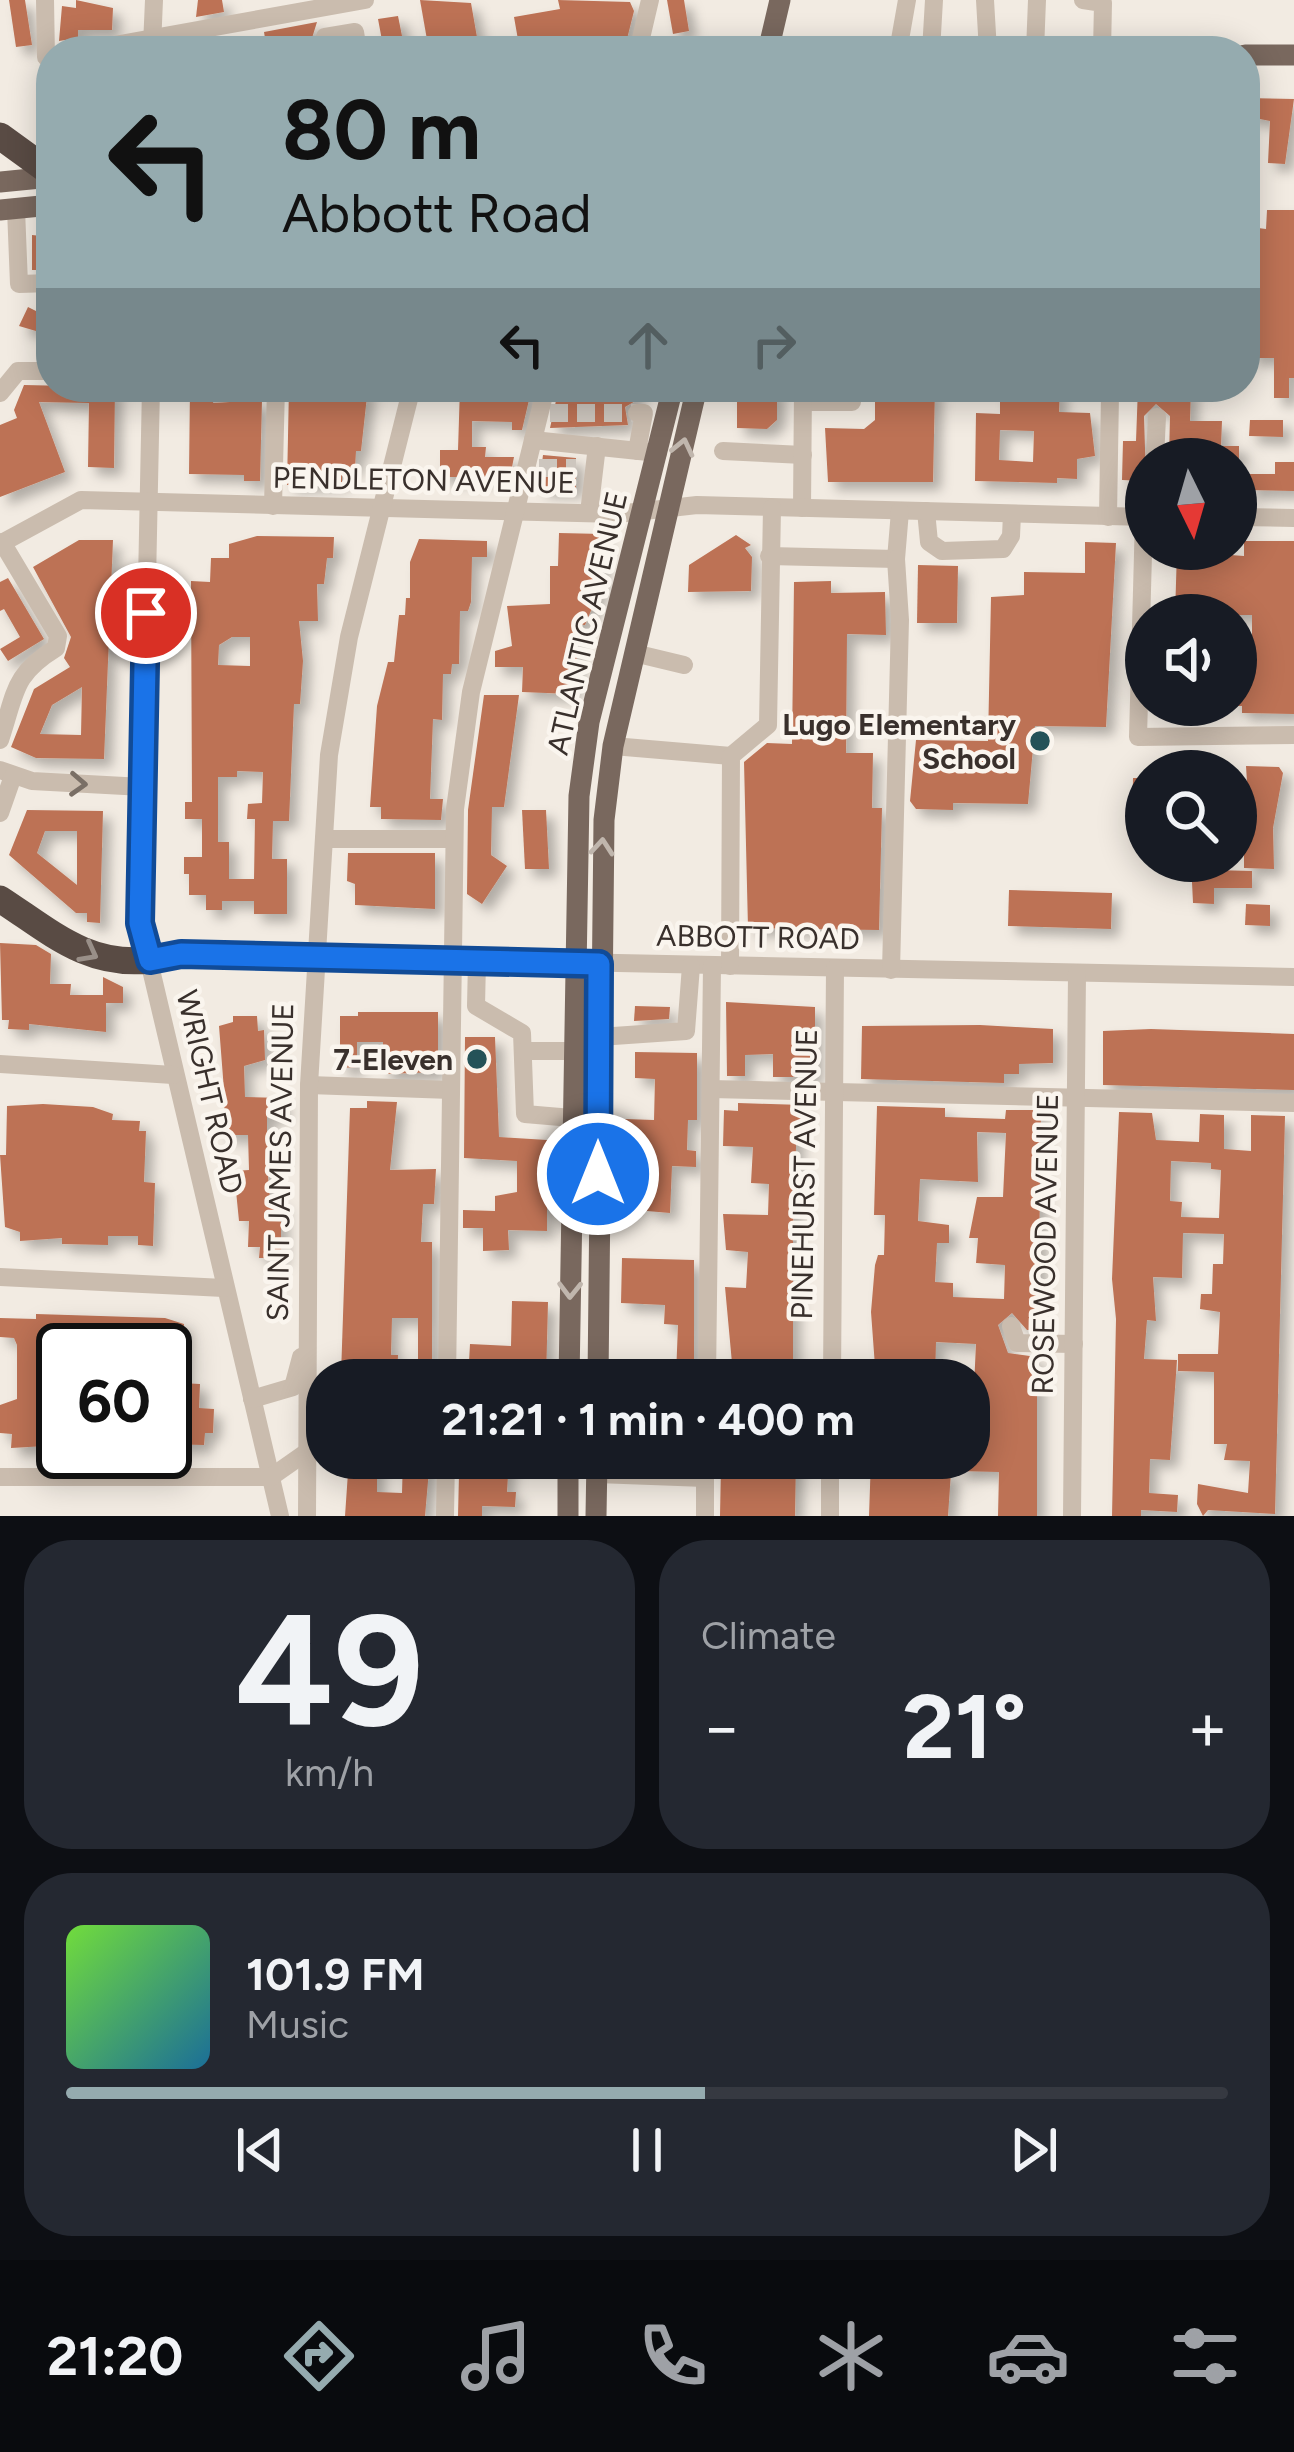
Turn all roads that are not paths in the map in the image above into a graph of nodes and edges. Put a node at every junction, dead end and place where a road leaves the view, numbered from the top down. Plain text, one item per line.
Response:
1 (45, 0) edge
2 (154, 0) edge
3 (365, 0) edge
4 (650, 0) edge
5 (780, 0) edge
6 (907, 0) edge
7 (934, 0) edge
8 (988, 0) edge
9 (1037, 0) edge
10 (1101, 1) edge
11 (46, 36) edge
12 (152, 36) edge
13 (195, 36) edge
14 (642, 36) edge
15 (772, 36) edge
16 (901, 36) edge
17 (932, 36) edge
18 (988, 36) edge
19 (1036, 36) edge
20 (1102, 36) edge
21 (1260, 55) edge
22 (1294, 55) edge
23 (0, 136) edge
24 (36, 164) edge
25 (36, 177) edge
26 (0, 182) edge
27 (8, 210) edge
28 (36, 283) edge
29 (36, 371) edge
30 (0, 393) edge
31 (151, 402) edge
32 (275, 402) edge
33 (409, 402) edge
34 (545, 402) edge
35 (667, 402) edge
36 (692, 402) edge
37 (803, 402) edge
38 (1110, 402) edge
39 (637, 413) dead end
40 (1157, 417) dead end
41 (1156, 438) edge
42 (533, 440) junction
43 (597, 446) junction
44 (647, 452) junction
45 (723, 452) dead end
46 (803, 455) junction
47 (148, 503) junction
48 (272, 506) junction
49 (772, 508) junction
50 (802, 508) junction
51 (384, 509) junction
52 (657, 509) junction
53 (516, 511) junction
54 (899, 511) junction
55 (926, 512) junction
56 (589, 513) junction
57 (1012, 514) junction
58 (1108, 517) junction
59 (1125, 517) edge
60 (1257, 518) edge
61 (1294, 518) edge
62 (1, 543) edge
63 (769, 556) junction
64 (896, 559) junction
65 (1143, 570) edge
66 (634, 653) junction
67 (684, 665) dead end
68 (1294, 735) edge
69 (0, 740) edge
70 (613, 746) junction
71 (731, 756) junction
72 (7, 773) edge
73 (143, 788) junction
74 (0, 813) edge
75 (454, 838) junction
76 (324, 839) junction
77 (0, 899) edge
78 (316, 957) junction
79 (150, 960) junction
80 (453, 960) junction
81 (477, 961) junction
82 (575, 963) junction
83 (599, 964) junction
84 (691, 966) junction
85 (721, 966) junction
86 (836, 968) junction
87 (891, 970) junction
88 (1077, 973) junction
89 (1294, 977) edge
90 (599, 1037) junction
91 (524, 1051) junction
92 (572, 1051) junction
93 (0, 1064) edge
94 (173, 1075) junction
95 (309, 1085) junction
96 (711, 1089) junction
97 (451, 1090) junction
98 (836, 1091) junction
99 (1077, 1096) junction
100 (1294, 1103) edge
101 (572, 1118) junction
102 (0, 1277) edge
103 (224, 1288) junction
104 (1011, 1326) dead end
105 (307, 1335) junction
106 (1074, 1344) junction
107 (308, 1359) edge
108 (447, 1359) edge
109 (569, 1359) edge
110 (598, 1359) edge
111 (706, 1359) edge
112 (832, 1359) edge
113 (252, 1399) junction
114 (306, 1452) edge
115 (271, 1477) junction
116 (0, 1478) edge
117 (309, 1479) edge
118 (446, 1479) edge
119 (568, 1479) edge
120 (597, 1479) edge
121 (705, 1479) edge
122 (830, 1479) edge
123 (280, 1516) edge
124 (307, 1516) edge
125 (445, 1516) edge
126 (568, 1516) edge
127 (596, 1516) edge
128 (705, 1516) edge
129 (830, 1516) edge
130 (1072, 1516) edge

1 - 11 street
2 - 12 street
3 - 13 street
4 - 14 street
5 - 15 main road
6 - 16 street
7 - 17 street
8 - 18 street
9 - 19 street
10 - 20 street
21 - 22 main road
23 - 24 highway
25 - 26 main road
27 - 28 street
29 - 30 street
31 - 47 street, WRIGHT ROAD
32 - 48 street
33 - 51 street, SAINT JAMES AVENUE
34 - 42 street
35 - 44 main road, ATLANTIC AVENUE
52 -> 36 main road, ATLANTIC AVENUE
37 - 46 street
38 - 58 street
39 - 44 street
40 - 41 street
42 - 43 street
42 - 53 street
43 - 44 street
43 - 56 street
44 - 52 main road, ATLANTIC AVENUE
45 - 46 street
46 - 50 street
47 - 48 street, PENDLETON AVENUE
47 - 62 street, PENDLETON AVENUE
47 - 73 street, WRIGHT ROAD
48 - 51 street, PENDLETON AVENUE
49 - 50 street, PENDLETON AVENUE
49 - 52 street, PENDLETON AVENUE
49 - 63 street
50 - 54 street, PENDLETON AVENUE
51 - 53 street, PENDLETON AVENUE
51 - 76 street, SAINT JAMES AVENUE
52 - 56 street, PENDLETON AVENUE
52 - 66 main road, ATLANTIC AVENUE
52 - 82 main road, ATLANTIC AVENUE
53 - 56 street, PENDLETON AVENUE
53 - 75 street
54 - 55 street, PENDLETON AVENUE
54 - 64 street
55 - 57 street, PENDLETON AVENUE
55 - 57 street
57 - 58 street, PENDLETON AVENUE
58 - 59 street, PENDLETON AVENUE
60 - 61 street
62 - 69 street
63 - 64 street
63 - 71 street
64 - 87 street
65 - 68 street
66 - 67 street
66 - 70 main road, ATLANTIC AVENUE
70 - 71 street
83 -> 70 main road, ATLANTIC AVENUE
71 - 85 street
72 -> 73 street
72 - 74 street
73 - 79 street, WRIGHT ROAD
75 - 76 street
75 - 80 street
76 - 78 street, SAINT JAMES AVENUE
77 -> 79 highway
78 - 79 street, ABBOTT ROAD
78 - 80 street, ABBOTT ROAD
78 - 95 street, SAINT JAMES AVENUE
79 - 94 street, WRIGHT ROAD
80 - 81 street, ABBOTT ROAD
80 - 97 street
81 - 82 street, ABBOTT ROAD
81 - 91 street
82 - 83 street, ABBOTT ROAD
82 - 92 main road, ATLANTIC AVENUE
83 - 84 street, ABBOTT ROAD
83 - 90 main road, ATLANTIC AVENUE
84 - 85 street, ABBOTT ROAD
84 - 90 street
85 - 86 street, ABBOTT ROAD
85 - 96 street
86 - 87 street, ABBOTT ROAD
86 - 98 street, PINEHURST AVENUE
87 - 88 street, ABBOTT ROAD
88 - 89 street, ABBOTT ROAD
88 - 99 street, ROSEWOOD AVENUE
90 - 110 main road, ATLANTIC AVENUE
91 - 92 street
91 - 101 street
92 - 101 main road, ATLANTIC AVENUE
93 - 94 street
94 - 103 street, WRIGHT ROAD
95 - 97 street
95 - 105 street, SAINT JAMES AVENUE
96 - 98 street
96 - 111 street
97 - 108 street
98 - 99 street
98 - 112 street, PINEHURST AVENUE
99 - 100 street
99 - 106 street, ROSEWOOD AVENUE
101 -> 109 main road, ATLANTIC AVENUE
102 - 103 street
103 - 113 street, WRIGHT ROAD
104 - 106 street
105 - 107 street, SAINT JAMES AVENUE
105 - 113 street
106 - 130 street, ROSEWOOD AVENUE
113 - 115 street, WRIGHT ROAD
114 - 115 street
115 - 116 street
115 - 123 street, WRIGHT ROAD
117 - 124 street, SAINT JAMES AVENUE
118 - 125 street
119 - 126 main road
120 - 127 main road
121 - 128 street
122 - 129 street

